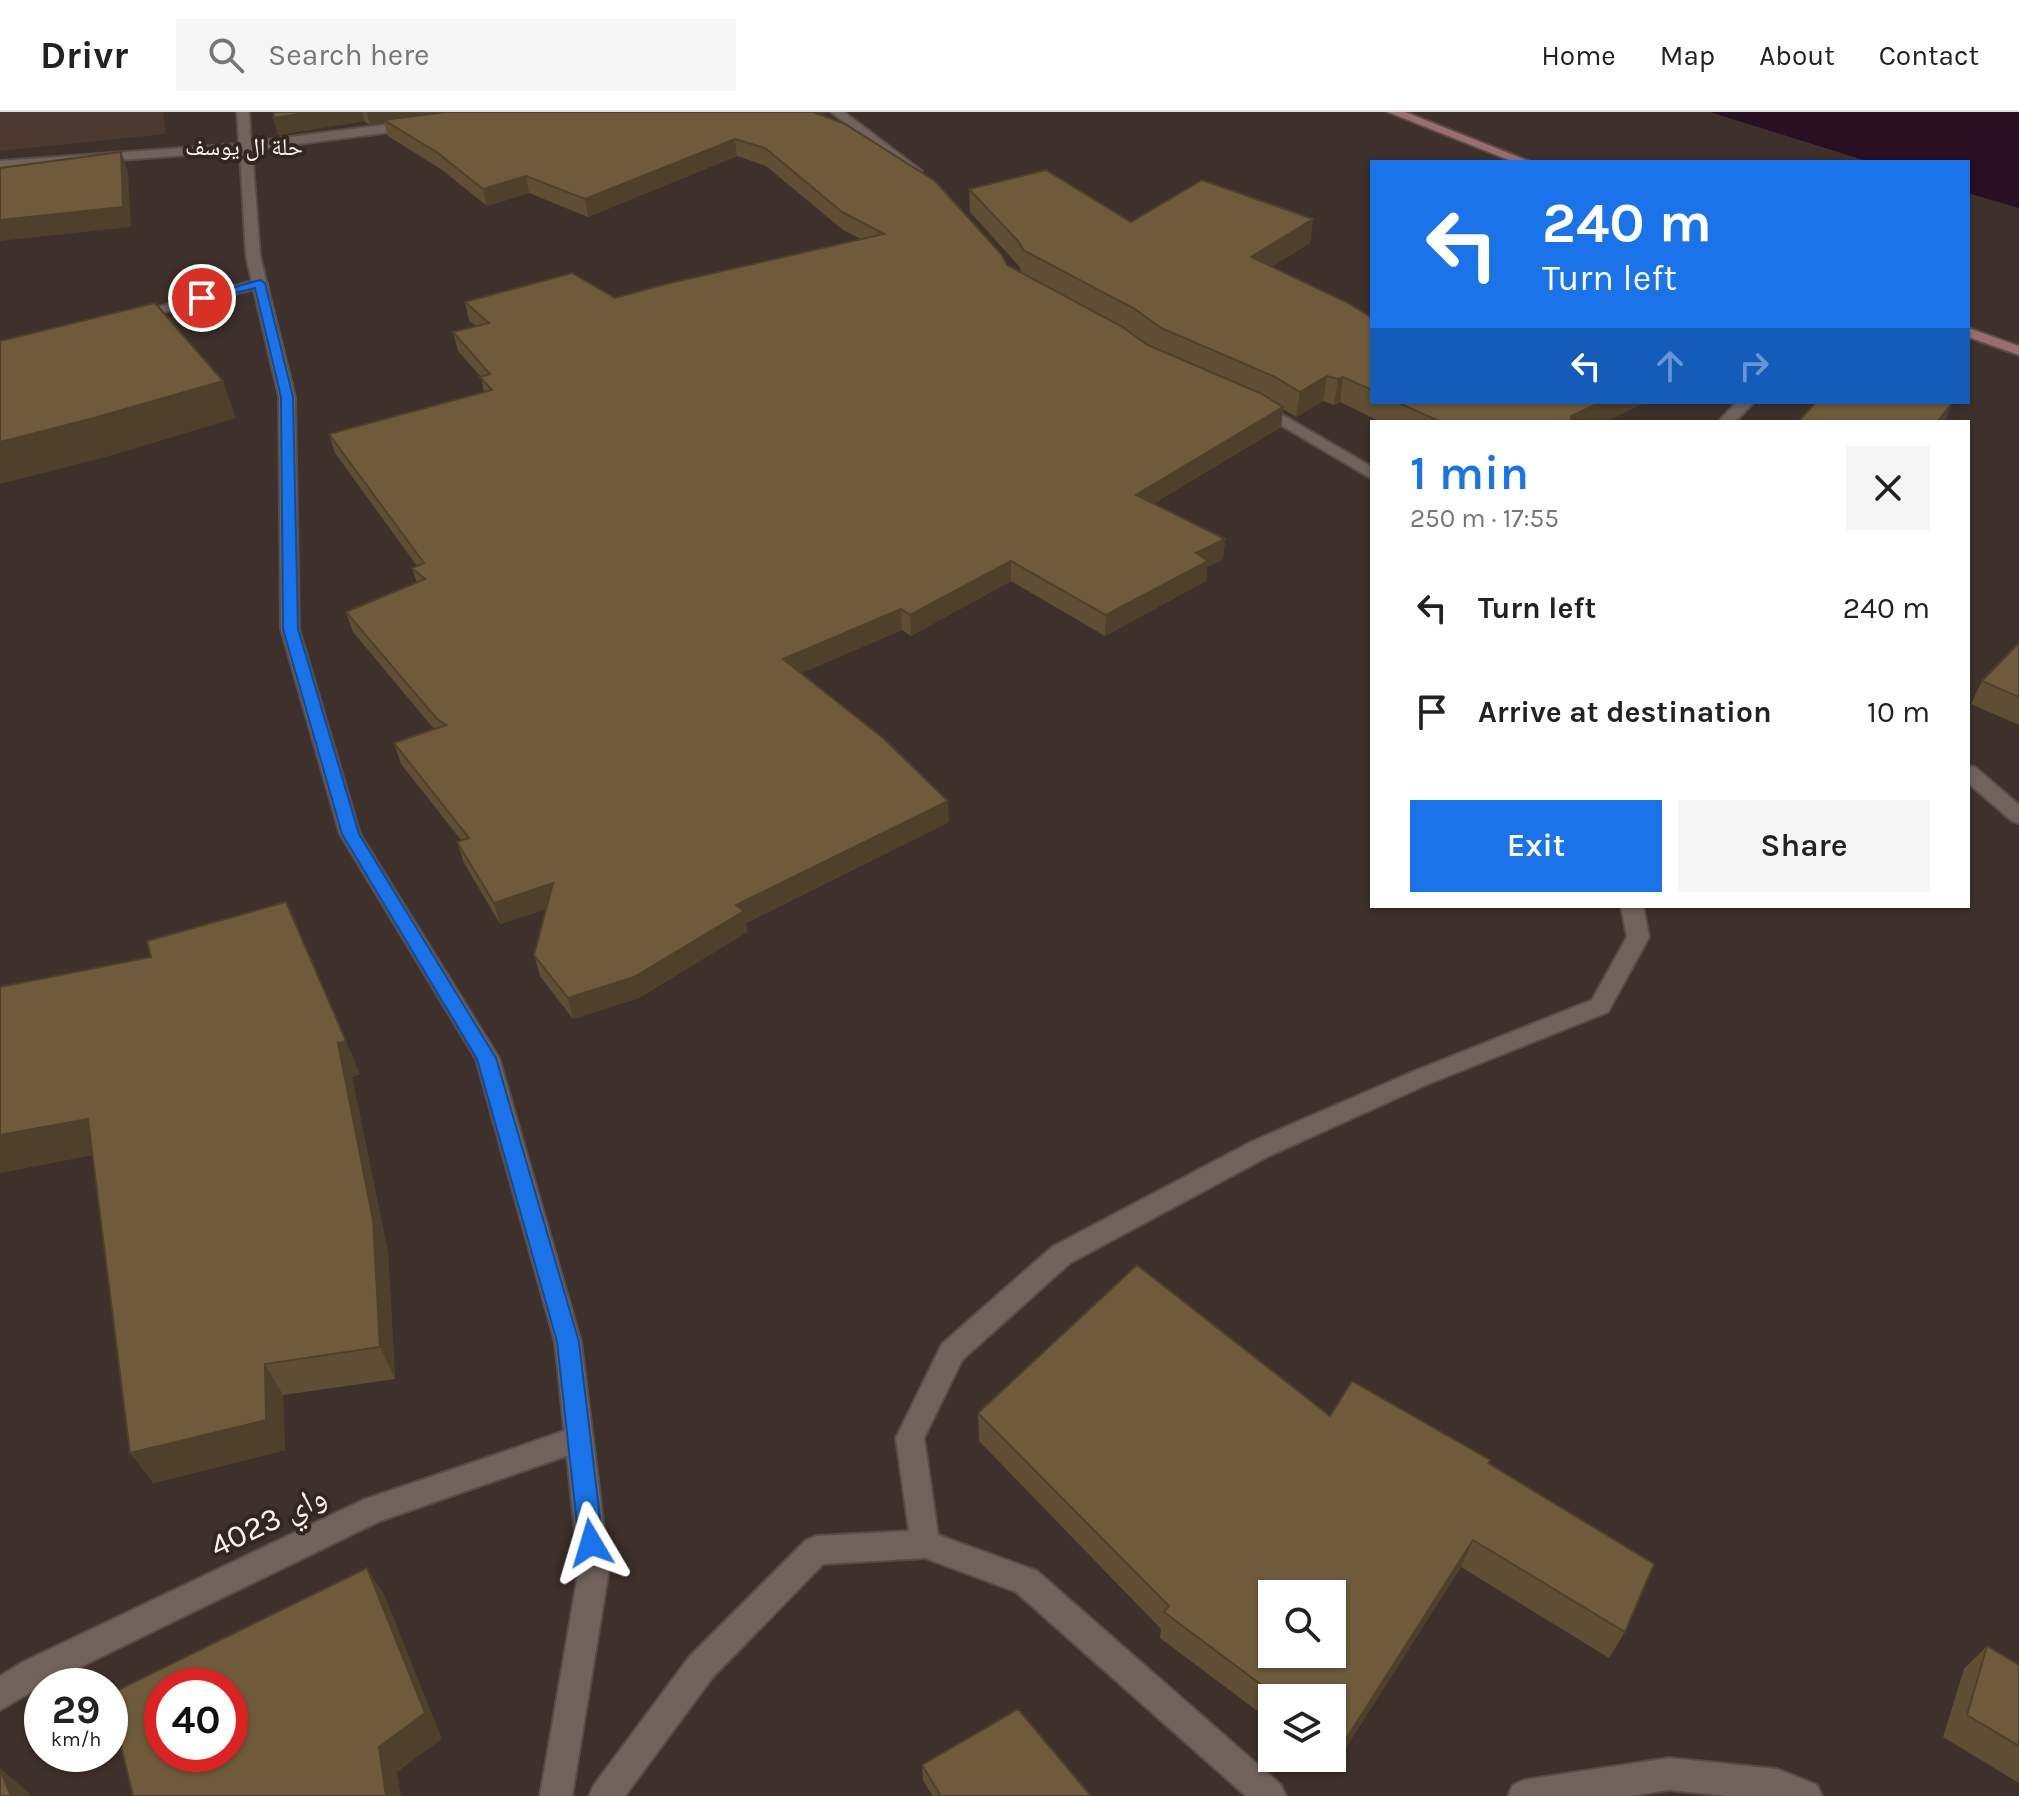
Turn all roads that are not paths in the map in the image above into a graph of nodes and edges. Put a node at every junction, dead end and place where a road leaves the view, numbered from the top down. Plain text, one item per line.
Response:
1 (243, 112) edge
2 (837, 112) edge
3 (1394, 112) edge
4 (425, 124) edge
5 (244, 147) junction
6 (1520, 160) edge
7 (0, 165) edge
8 (924, 177) edge
9 (260, 283) junction
10 (122, 318) edge
11 (1970, 333) edge
12 (2019, 351) edge
13 (1238, 396) edge
14 (1744, 404) edge
15 (1728, 420) edge
16 (1370, 473) edge
17 (1970, 774) edge
18 (2019, 816) edge
19 (1632, 908) edge
20 (579, 1439) junction
21 (925, 1544) junction
22 (0, 1694) edge
23 (556, 1796) edge
24 (605, 1796) edge
25 (1270, 1796) edge
26 (1524, 1796) edge
27 (1806, 1796) edge

1 - 5 street
2 - 8 street
3 - 6 main road
4 - 5 street
5 - 7 street
5 - 9 street
9 - 10 street
9 - 20 street
11 - 12 main road
13 - 16 street
14 - 15 street
17 - 18 street
19 - 21 street
20 - 22 street, واي 4023
20 - 23 street
21 - 24 street
21 - 25 street
26 - 27 street

